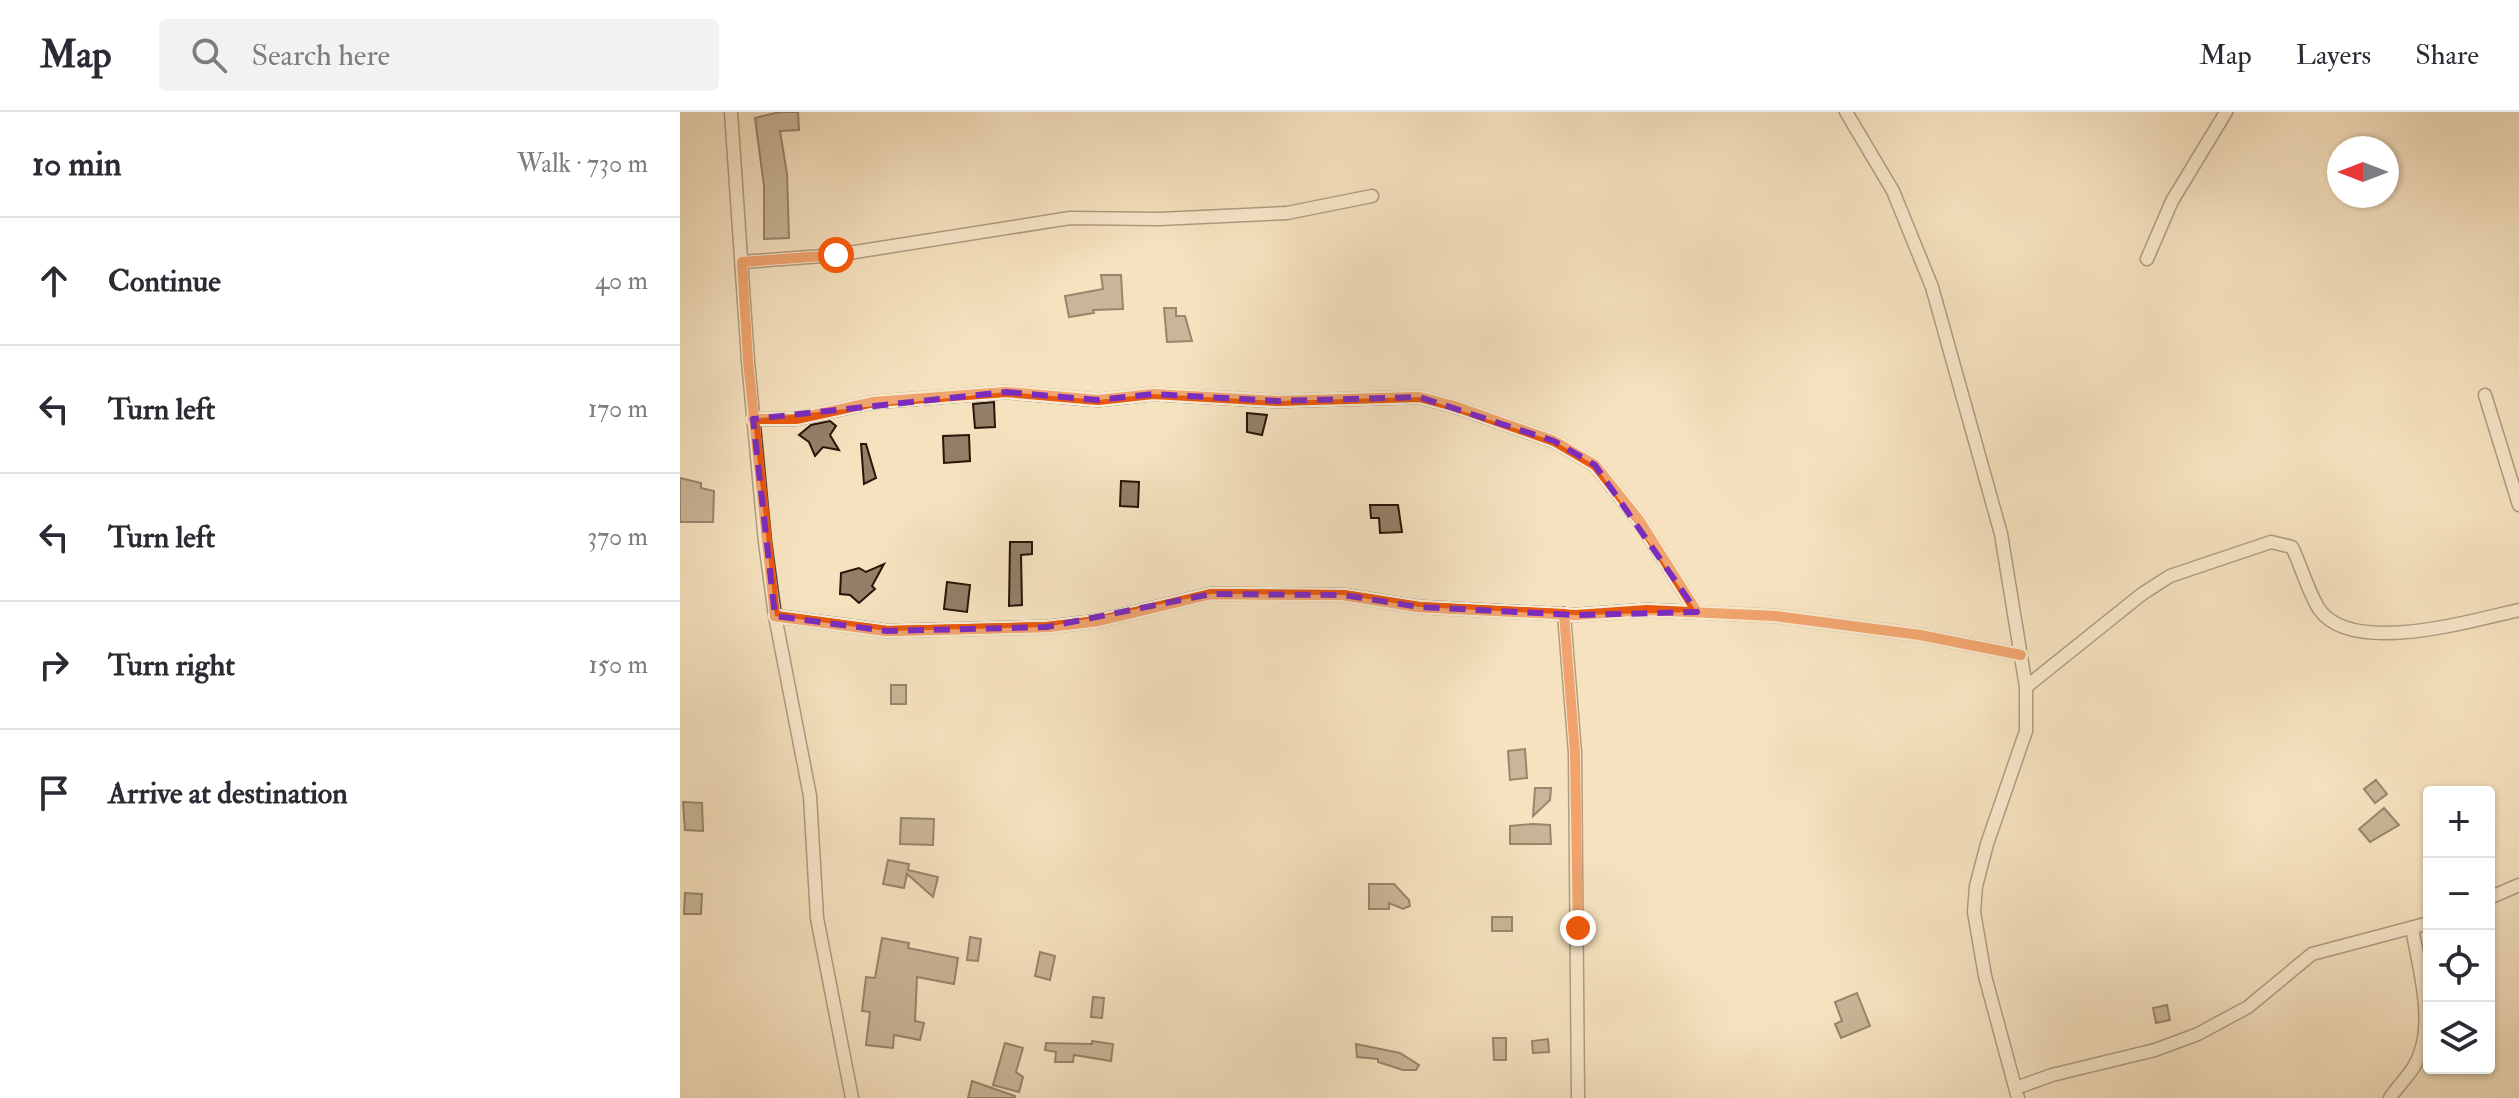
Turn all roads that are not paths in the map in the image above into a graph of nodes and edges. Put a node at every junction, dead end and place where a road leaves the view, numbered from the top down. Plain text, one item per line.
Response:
1 (731, 112) edge
2 (1846, 112) edge
3 (2226, 112) edge
4 (1372, 196) dead end
5 (2147, 259) dead end
6 (742, 262) junction
7 (2485, 395) dead end
8 (753, 419) junction
9 (2519, 505) edge
10 (2519, 610) edge
11 (1697, 612) junction
12 (1564, 614) junction
13 (775, 616) junction
14 (2021, 655) junction
15 (2026, 687) junction
16 (2519, 885) edge
17 (2495, 895) edge
18 (2423, 925) edge
19 (2412, 928) junction
20 (2017, 1093) edge
21 (852, 1098) edge
22 (1578, 1098) edge
23 (2390, 1098) edge

1 - 6 street
2 - 14 street
3 - 5 street
4 - 6 street
6 - 8 street
7 - 9 street
8 - 11 street
8 - 13 street
10 - 15 street
11 - 12 street
11 - 14 street
12 - 13 street
12 - 22 street
13 - 21 street
14 - 15 street
15 - 20 street
16 - 17 street
18 - 19 street
19 - 20 street
19 - 23 street

